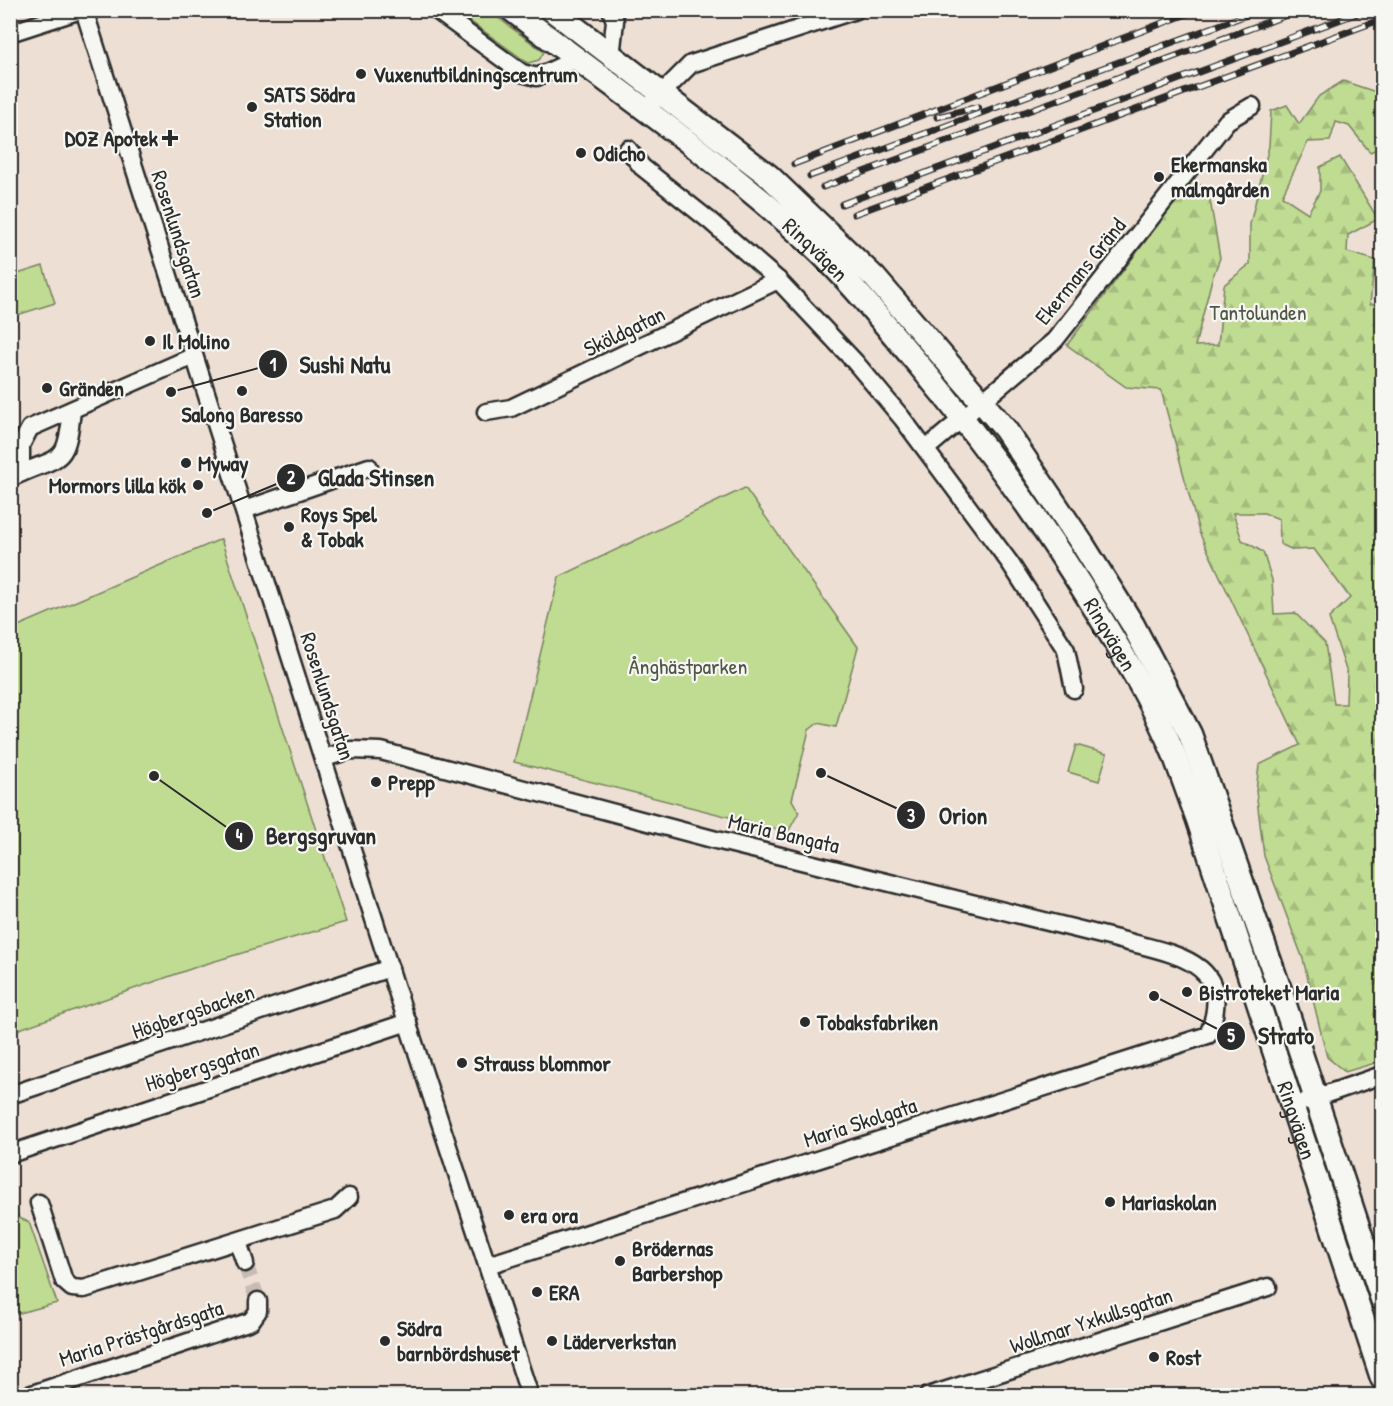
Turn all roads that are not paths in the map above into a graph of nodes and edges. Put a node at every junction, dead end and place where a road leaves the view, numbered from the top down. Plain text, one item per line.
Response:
1 (83, 10) edge
2 (436, 10) edge
3 (512, 10) edge
4 (552, 10) edge
5 (611, 10) edge
6 (856, 10) edge
7 (10, 33) edge
8 (610, 57) junction
9 (576, 60) junction
10 (660, 94) junction
11 (1252, 106) dead end
12 (645, 111) junction
13 (628, 149) dead end
14 (778, 280) junction
15 (194, 356) junction
16 (982, 401) junction
17 (72, 410) junction
18 (486, 412) dead end
19 (963, 417) junction
20 (926, 448) junction
21 (369, 467) dead end
22 (16, 475) edge
23 (244, 510) junction
24 (1074, 689) dead end
25 (324, 758) junction
26 (390, 968) junction
27 (1216, 996) joint
28 (408, 1022) junction
29 (1383, 1075) edge
30 (10, 1095) edge
31 (1315, 1098) junction
32 (1291, 1106) junction
33 (10, 1154) edge
34 (349, 1197) dead end
35 (39, 1203) dead end
36 (238, 1242) junction
37 (245, 1263) tunnel mouth
38 (488, 1265) junction
39 (1268, 1287) dead end
40 (1383, 1299) edge
41 (258, 1301) dead end
42 (1383, 1378) edge
43 (26, 1395) edge
44 (530, 1395) edge
45 (928, 1395) edge

1 - 7 street
1 - 15 street, Rosenlundsgatan
2 - 9 street
3 - 9 main road, Ringvägen
4 - 8 main road, Ringvägen
5 - 8 street
6 - 10 street
8 - 10 main road, Ringvägen
9 - 12 main road, Ringvägen
10 - 12 street
10 - 16 main road, Ringvägen
11 - 16 street, Ekermans Gränd
12 - 19 main road, Ringvägen
13 - 14 street, Ringvägen
14 - 18 street, Sköldgatan
14 - 20 street, Ringvägen
15 - 17 street
15 - 23 street, Rosenlundsgatan
16 - 19 street, Ekermans Gränd
16 - 31 main road, Ringvägen
17 - 22 street
17 - 22 street
19 - 20 street, Ekermans Gränd
19 - 32 main road, Ringvägen
20 - 24 street, Ringvägen
21 - 23 street
23 - 25 street, Rosenlundsgatan
25 - 26 street, Rosenlundsgatan
25 - 27 street, Maria Bangata
26 - 28 street, Rosenlundsgatan
26 - 30 street, Högbergsbacken
27 - 38 street, Maria Skolgata
28 - 33 street, Högbergsgatan
28 - 38 street, Rosenlundsgatan
29 - 31 street
31 - 32 street
31 - 40 main road, Ringvägen
32 - 42 main road, Ringvägen
34 - 36 street
35 - 36 street
36 - 37 street
38 - 44 street, Rosenlundsgatan
39 - 45 street, Wollmar Yxkullsgatan
41 - 43 street, Maria Prästgårdsgata

